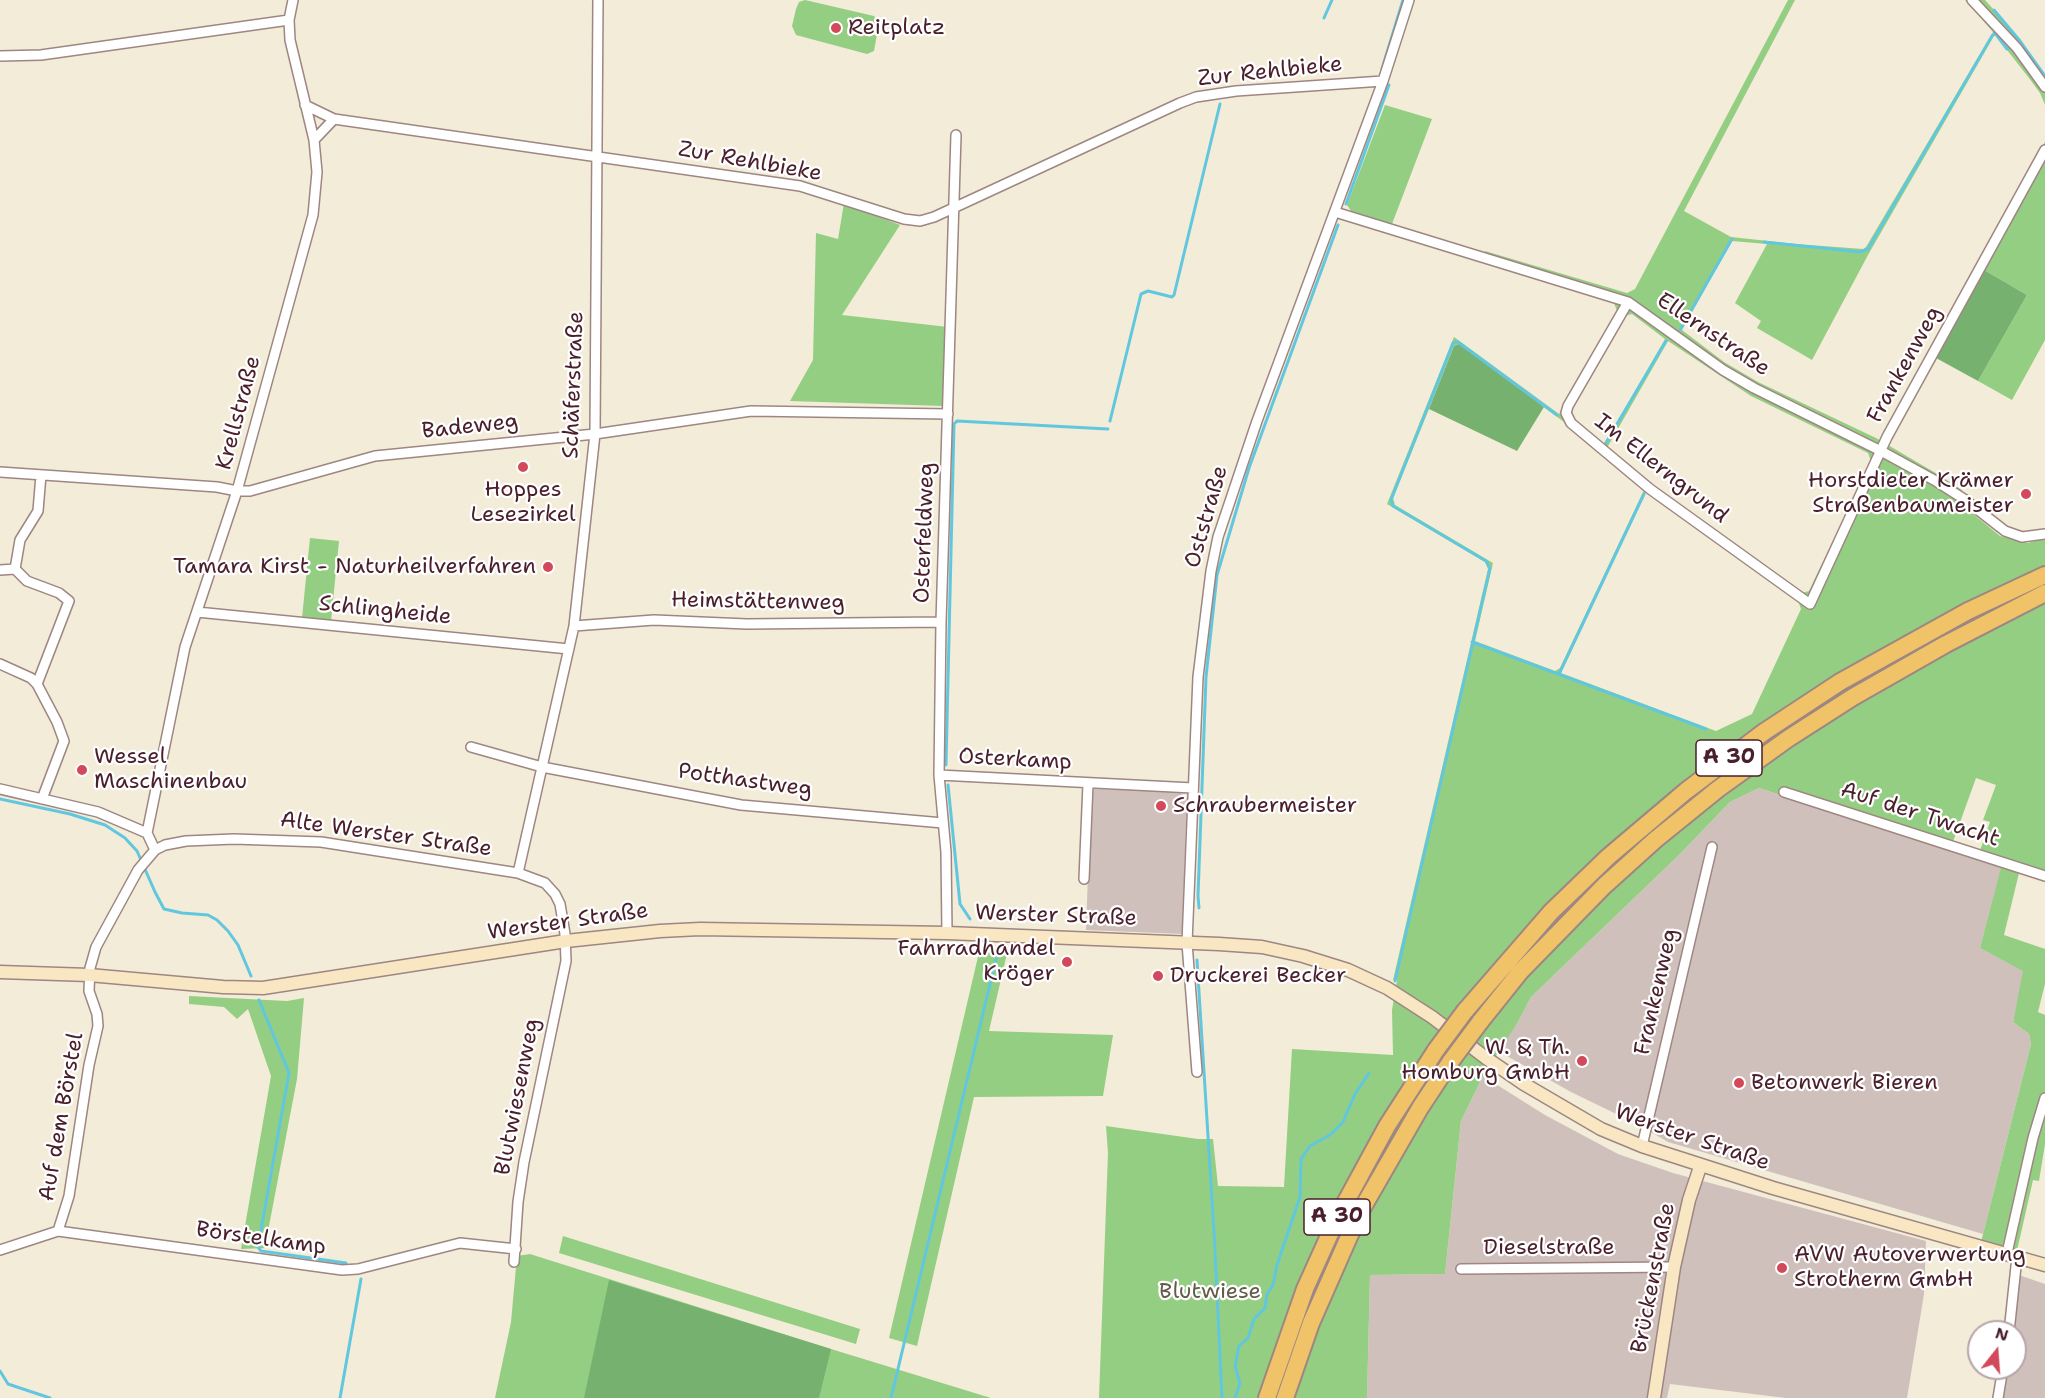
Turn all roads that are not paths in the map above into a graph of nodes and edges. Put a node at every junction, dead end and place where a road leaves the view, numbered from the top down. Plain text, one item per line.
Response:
1 (293, 0) edge
2 (598, 0) edge
3 (1409, 0) edge
4 (1972, 0) edge
5 (289, 20) junction
6 (0, 56) edge
7 (1383, 81) junction
8 (2045, 87) edge
9 (305, 105) junction
10 (334, 119) junction
11 (956, 135) dead end
12 (314, 140) junction
13 (2045, 150) edge
14 (597, 157) junction
15 (955, 207) junction
16 (1335, 212) junction
17 (1628, 302) junction
18 (948, 414) junction
19 (594, 434) junction
20 (1881, 451) junction
21 (0, 472) edge
22 (41, 475) junction
23 (237, 491) junction
24 (2045, 534) edge
25 (15, 568) junction
26 (0, 570) edge
27 (2045, 575) edge
28 (2045, 593) edge
29 (1810, 604) joint
30 (197, 612) junction
31 (941, 622) junction
32 (574, 627) junction
33 (569, 649) junction
34 (0, 664) edge
35 (37, 684) junction
36 (471, 747) dead end
37 (542, 767) junction
38 (939, 775) junction
39 (1088, 784) junction
40 (1193, 788) junction
41 (0, 789) edge
42 (1784, 792) dead end
43 (42, 799) junction
44 (943, 823) junction
45 (147, 833) junction
46 (1712, 847) dead end
47 (152, 853) junction
48 (518, 873) junction
49 (2045, 876) edge
50 (1084, 879) dead end
51 (947, 933) junction
52 (566, 941) junction
53 (1187, 943) junction
54 (0, 972) edge
55 (89, 975) junction
56 (1197, 1072) dead end
57 (2045, 1098) edge
58 (1642, 1146) junction
59 (1700, 1167) junction
60 (58, 1231) junction
61 (516, 1249) junction
62 (0, 1250) edge
63 (2012, 1255) junction
64 (514, 1262) dead end
65 (2045, 1265) edge
66 (1674, 1267) junction
67 (1461, 1269) dead end
68 (2009, 1320) edge
69 (2001, 1380) edge
70 (1267, 1398) edge
71 (1285, 1398) edge
72 (1654, 1398) edge
73 (1998, 1398) edge

1 - 5 street, Krellstraße
2 - 14 street, Schäferstraße
3 - 7 street, Oststraße
4 - 8 street
5 - 6 street
5 - 9 street, Krellstraße
7 - 15 street, Zur Rehlbieke
7 - 16 street, Oststraße
9 - 10 street, Zur Rehlbieke
9 - 12 street, Krellstraße
10 - 12 street
10 - 14 street, Zur Rehlbieke
11 - 15 street, Osterfeldweg
12 - 23 street, Krellstraße
13 - 20 street, Frankenweg
14 - 15 street, Zur Rehlbieke
14 - 19 street, Schäferstraße
15 - 18 street, Osterfeldweg
16 - 17 street, Ellernstraße
16 - 40 street, Oststraße
17 - 20 street, Ellernstraße
17 - 29 street, Im Ellerngrund
18 - 19 street, Badeweg
18 - 31 street, Osterfeldweg
19 - 23 street, Badeweg
19 - 32 street, Schäferstraße
20 - 24 street, Ellernstraße
20 - 29 street, Frankenweg
21 - 22 street, Badeweg
22 - 23 street, Badeweg
22 - 25 street
23 - 30 street, Krellstraße
25 - 26 street
25 - 35 street
27 - 70 highway, A 30, bridge
28 - 71 highway, A 30, bridge
30 - 33 street, Schlingheide
30 - 45 street, Krellstraße
31 - 32 street, Heimstättenweg
31 - 38 street, Osterfeldweg
32 - 33 street, Schäferstraße
33 - 37 street, Schäferstraße
34 - 35 street
35 - 43 street
36 - 37 street
37 - 44 street, Potthastweg
37 - 48 street, Schäferstraße
38 - 39 street, Osterkamp
38 - 44 street, Osterfeldweg
39 - 40 street, Osterkamp
39 - 50 street, Osterkamp
40 - 53 street, Oststraße
41 - 43 street
42 - 49 street, Auf der Twacht
43 - 45 street
44 - 51 street, Osterfeldweg
45 - 47 street
46 - 58 street, Frankenweg
47 - 48 street, Alte Werster Straße
47 - 55 street
48 - 52 street, Alte Werster Straße
51 - 52 main road, Werster Straße
51 - 53 main road, Werster Straße
52 - 55 main road, Werster Straße
52 - 61 street, Blutwiesenweg
53 - 56 street, Oststraße
53 - 58 main road, Werster Straße
54 - 55 main road, Werster Straße
55 - 60 street, Auf dem Börstel
57 - 63 street
58 - 59 main road, Werster Straße
59 - 63 main road, Werster Straße
59 - 66 main road, Brückenstraße
60 - 61 street, Börstelkamp
60 - 62 street, Börstelkamp
61 - 64 street, Blutwiesenweg
63 - 65 main road, Werster Straße
63 - 68 street
66 - 67 street, Dieselstraße
66 - 72 main road, Brückenstraße
69 - 73 street

